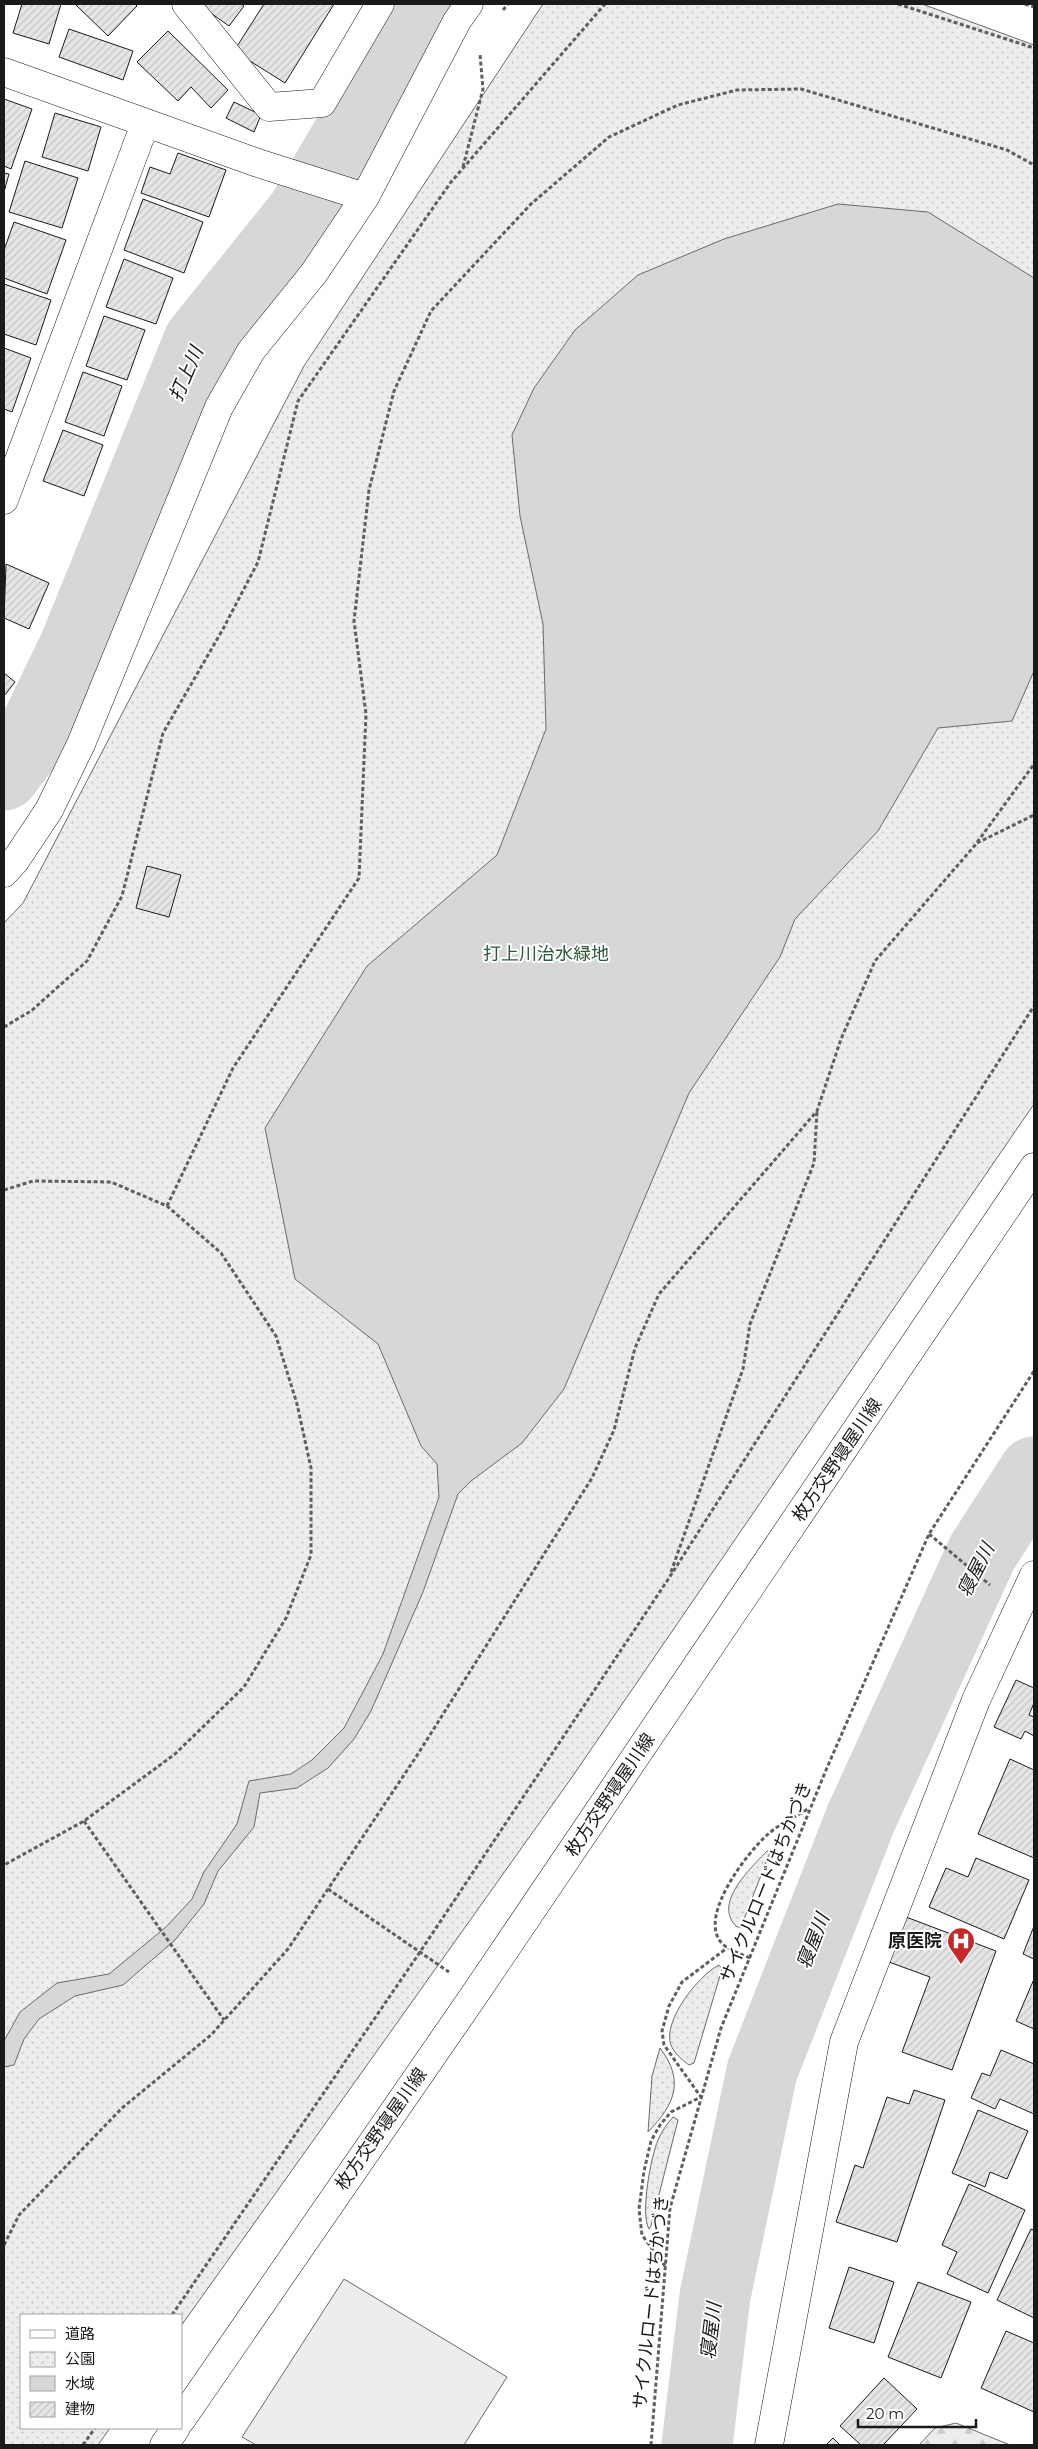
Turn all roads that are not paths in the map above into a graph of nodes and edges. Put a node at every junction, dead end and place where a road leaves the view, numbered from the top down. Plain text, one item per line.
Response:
1 (186, 4) edge
2 (380, 4) edge
3 (469, 4) edge
4 (4, 72) edge
5 (145, 124) junction
6 (366, 197) junction
7 (4, 500) edge
8 (4, 873) edge
9 (1034, 1167) edge
10 (1034, 1575) edge
11 (1026, 1614) edge
12 (182, 2419) edge
13 (175, 2429) edge
14 (164, 2445) edge
15 (769, 2445) edge

1 - 2 street
3 - 6 street
4 - 5 street
5 - 6 street
5 - 7 street
6 - 8 street
9 - 12 street, 枚方交野寝屋川線
10 - 11 street
11 - 15 street
13 - 14 street

